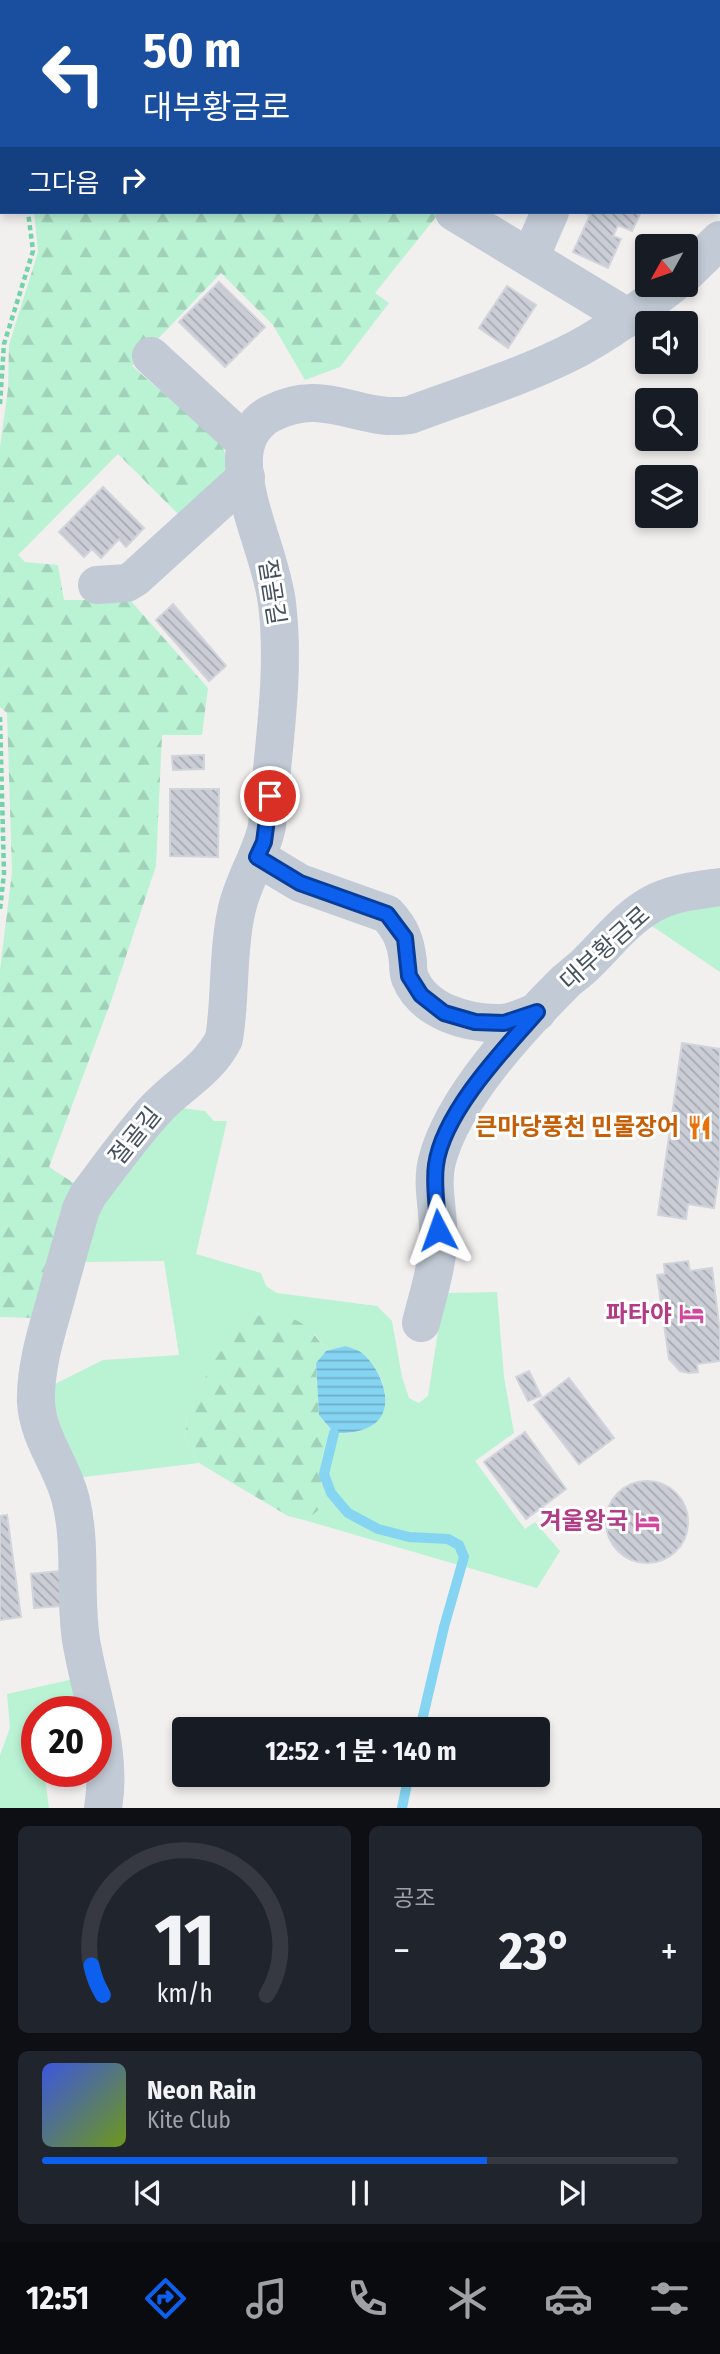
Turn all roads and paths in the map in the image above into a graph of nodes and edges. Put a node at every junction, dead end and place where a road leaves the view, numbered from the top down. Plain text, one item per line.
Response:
1 (28, 214) edge
2 (457, 214) edge
3 (549, 214) edge
4 (720, 240) edge
5 (530, 258) junction
6 (698, 261) edge
7 (655, 298) edge
8 (629, 318) junction
9 (151, 356) dead end
10 (0, 404) edge
11 (246, 460) junction
12 (97, 585) dead end
13 (0, 717) edge
14 (257, 857) junction
15 (720, 887) edge
16 (0, 910) edge
17 (537, 1012) junction
18 (421, 1324) dead end
19 (103, 1808) edge

1 - 10 path
2 - 5 lane
3 - 5 lane
4 - 6 lane
5 - 8 lane
7 - 8 lane
8 - 11 lane
9 - 11 lane
11 - 12 lane
11 - 14 lane, 절골길
13 - 16 path
14 - 17 lane, 대부황금로
14 - 19 lane, 절골길
15 - 17 lane, 대부황금로
17 - 18 lane, 대부황금로

